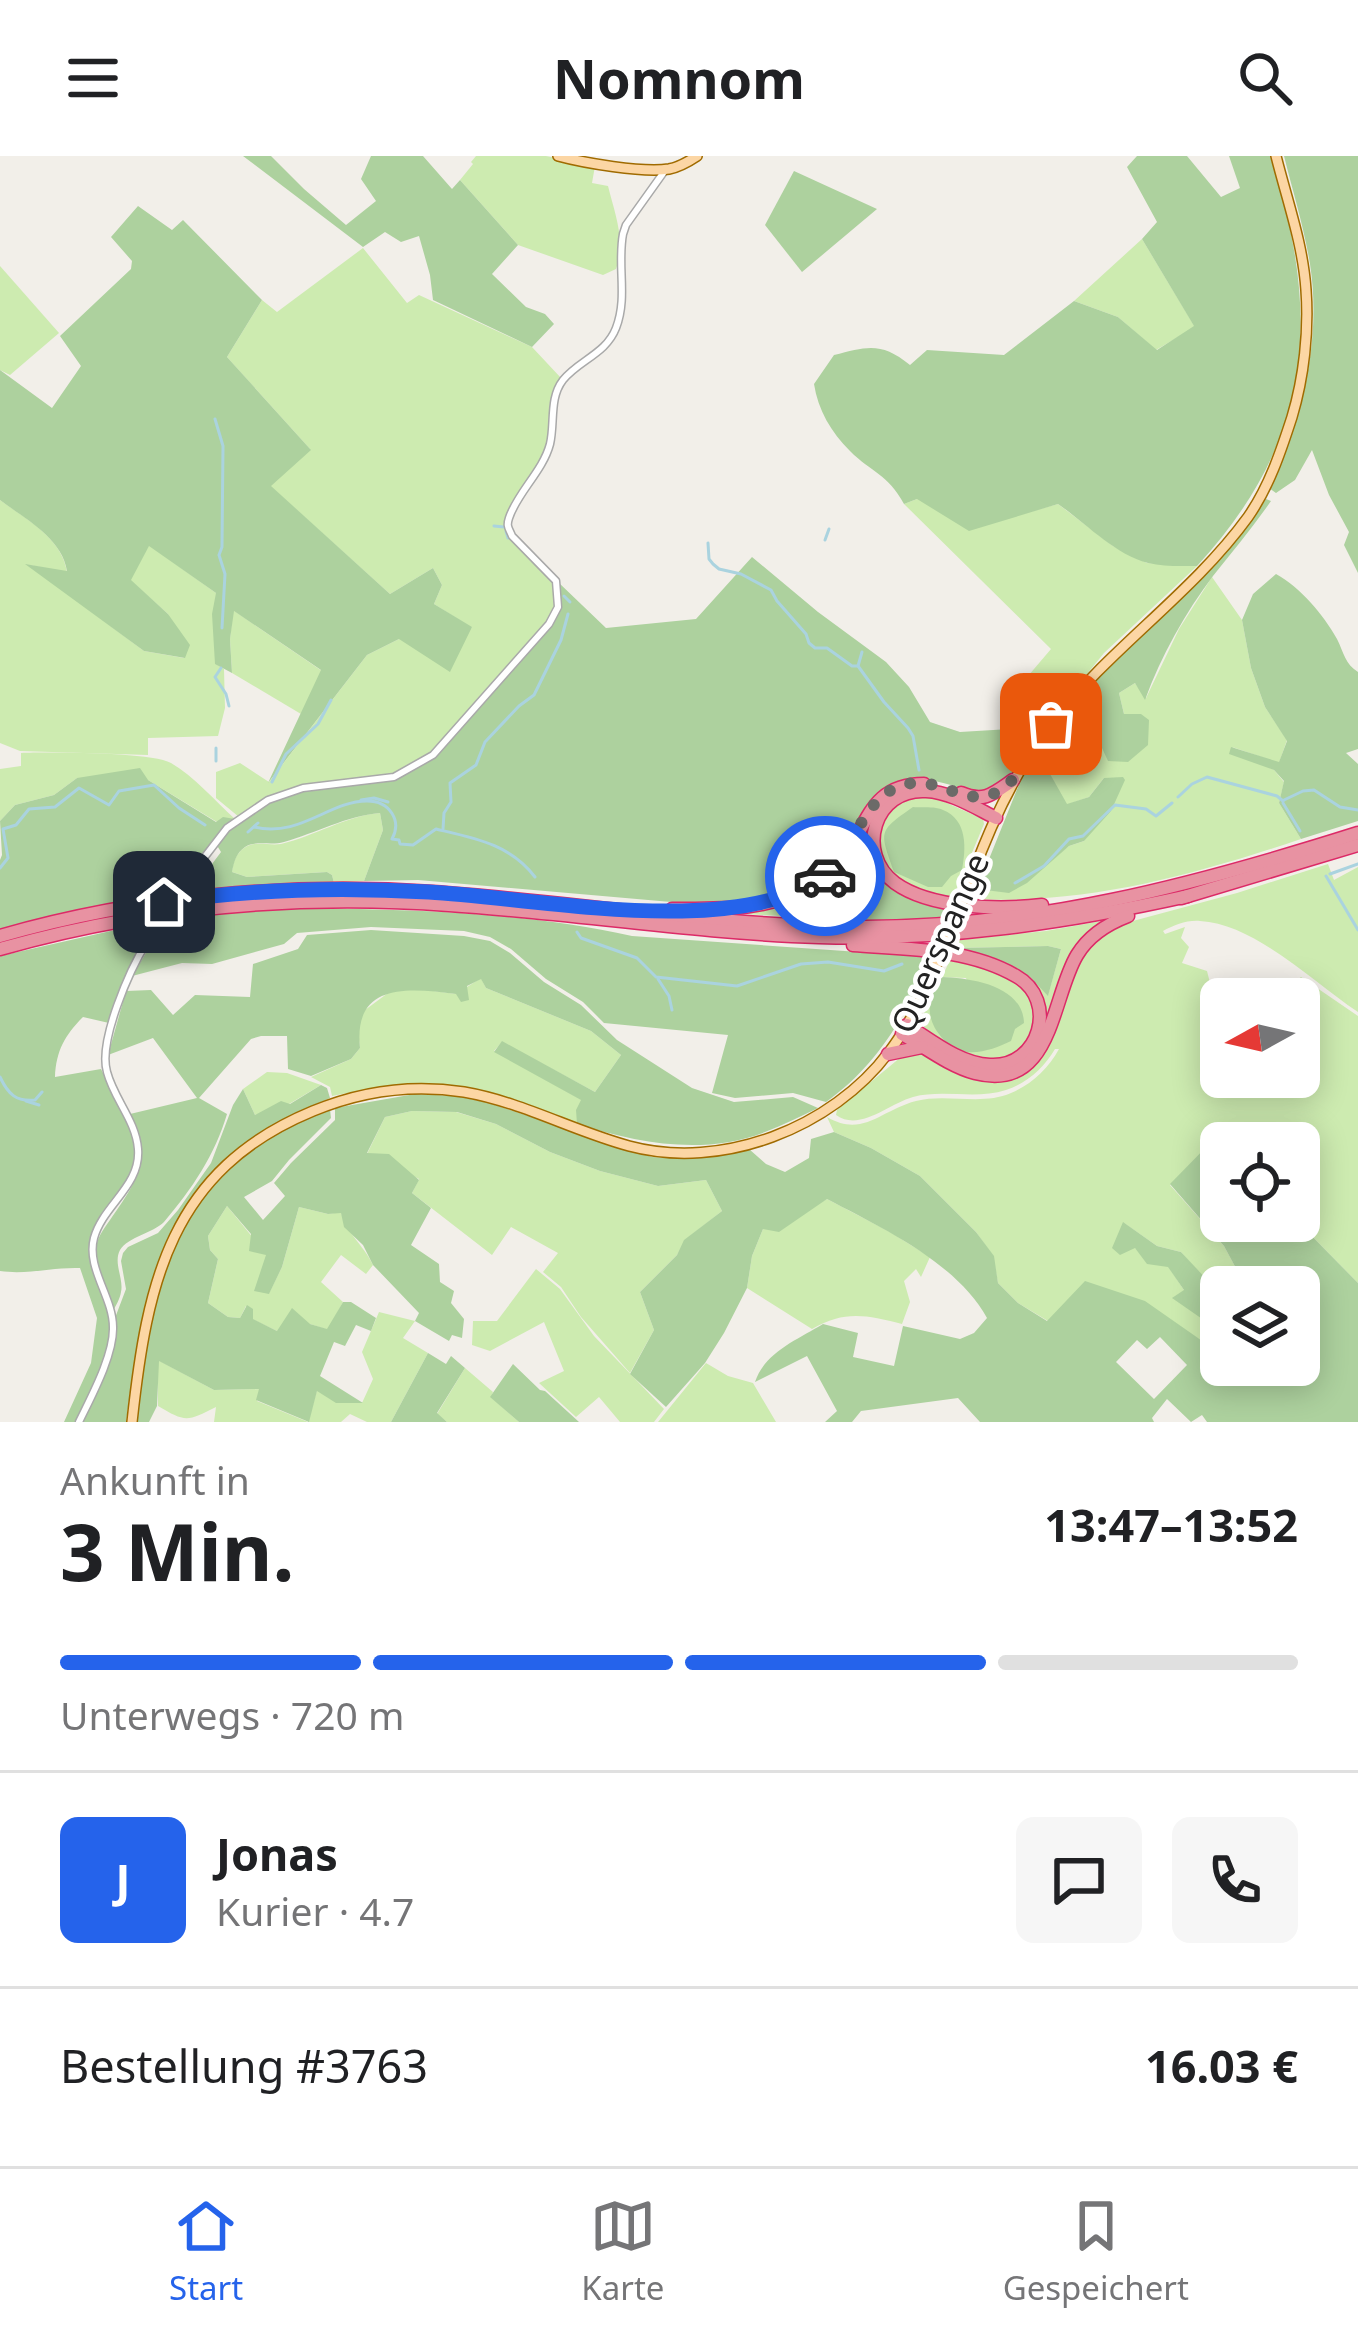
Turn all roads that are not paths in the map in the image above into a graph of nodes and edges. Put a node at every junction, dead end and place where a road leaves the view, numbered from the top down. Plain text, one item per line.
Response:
1 (558, 156) edge
2 (697, 156) edge
3 (1276, 156) edge
4 (666, 169) junction
5 (1013, 780) junction
6 (975, 800) junction
7 (997, 814) junction
8 (1358, 833) edge
9 (1358, 844) edge
10 (1157, 891) junction
11 (1188, 896) junction
12 (608, 909) junction
13 (0, 936) edge
14 (790, 936) junction
15 (0, 949) edge
16 (905, 1030) junction
17 (925, 1047) junction
18 (888, 1054) junction
19 (79, 1422) edge
20 (133, 1422) edge

1 - 4 main road
2 - 4 main road
3 - 5 main road, Querspange
4 - 19 street, bridge
5 - 6 highway
5 - 7 main road, Querspange
6 - 7 highway
6 - 12 highway
7 - 10 highway
7 - 16 main road, Querspange, bridge
8 - 10 highway
9 - 11 highway
10 - 12 highway
11 - 14 highway
11 - 17 highway
12 - 13 highway
14 - 15 highway
14 - 16 highway
16 - 17 highway
16 - 18 main road, Querspange
17 - 18 highway
18 - 20 main road, Querspange

